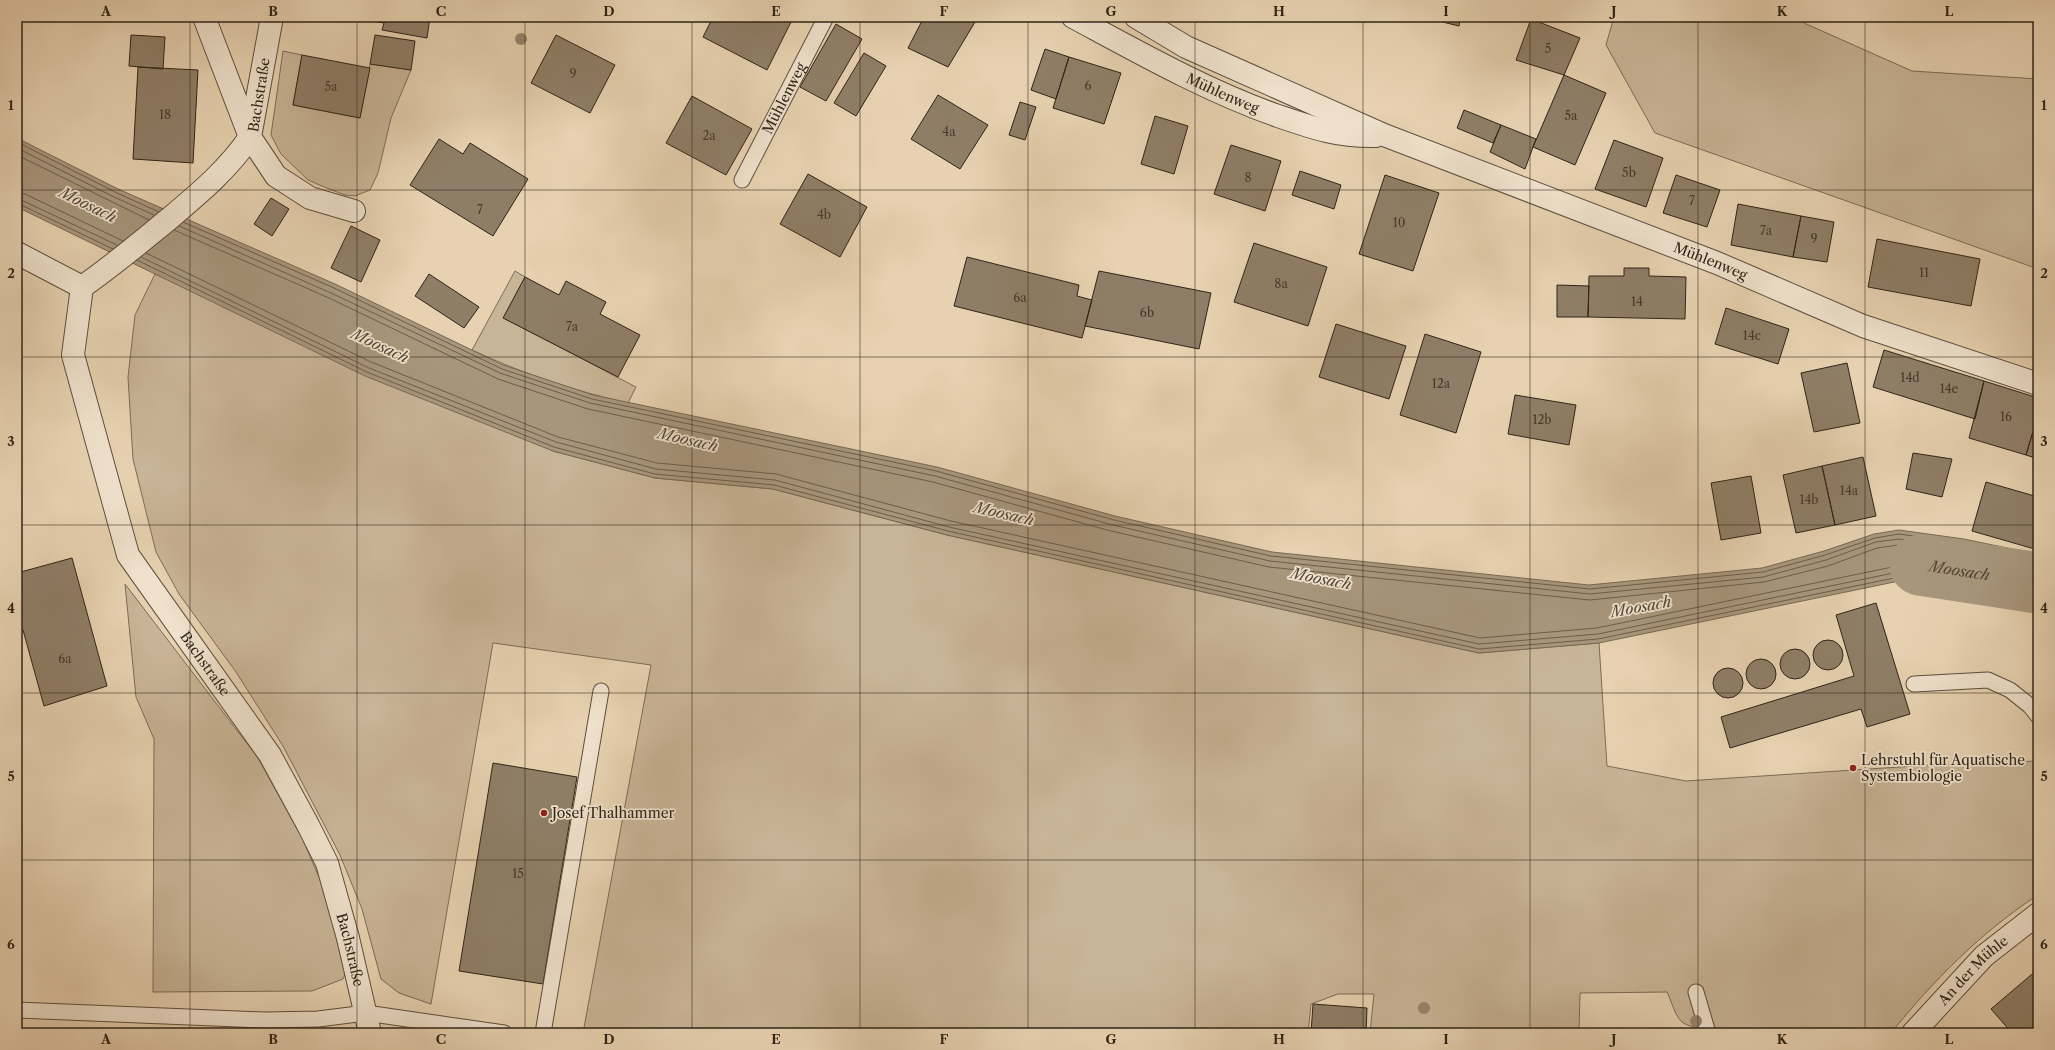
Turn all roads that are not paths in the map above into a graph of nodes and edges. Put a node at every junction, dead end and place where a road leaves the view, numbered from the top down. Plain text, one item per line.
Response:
1 (204, 17) edge
2 (272, 17) edge
3 (826, 17) edge
4 (1073, 17) edge
5 (1136, 17) edge
6 (1384, 135) junction
7 (250, 137) junction
8 (742, 180) dead end
9 (354, 211) dead end
10 (17, 253) edge
11 (82, 287) junction
12 (2038, 384) edge
13 (1914, 684) dead end
14 (601, 691) dead end
15 (2038, 716) edge
16 (2038, 914) edge
17 (1696, 992) dead end
18 (17, 1010) edge
19 (368, 1023) edge
20 (504, 1033) edge
21 (543, 1033) edge
22 (1708, 1033) edge
23 (1913, 1033) edge

1 - 7 street
2 - 7 street, Bachstraße
3 - 8 lane, Mühlenweg
4 - 6 street, Mühlenweg
5 - 6 street, Mühlenweg
6 - 12 street, Mühlenweg
7 - 9 street, Bachstraße
7 - 11 street
10 - 11 street
11 - 19 street, Bachstraße
13 - 15 lane
14 - 21 lane
16 - 23 street, An der Mühle
17 - 22 lane
18 - 19 lane
19 - 20 lane

